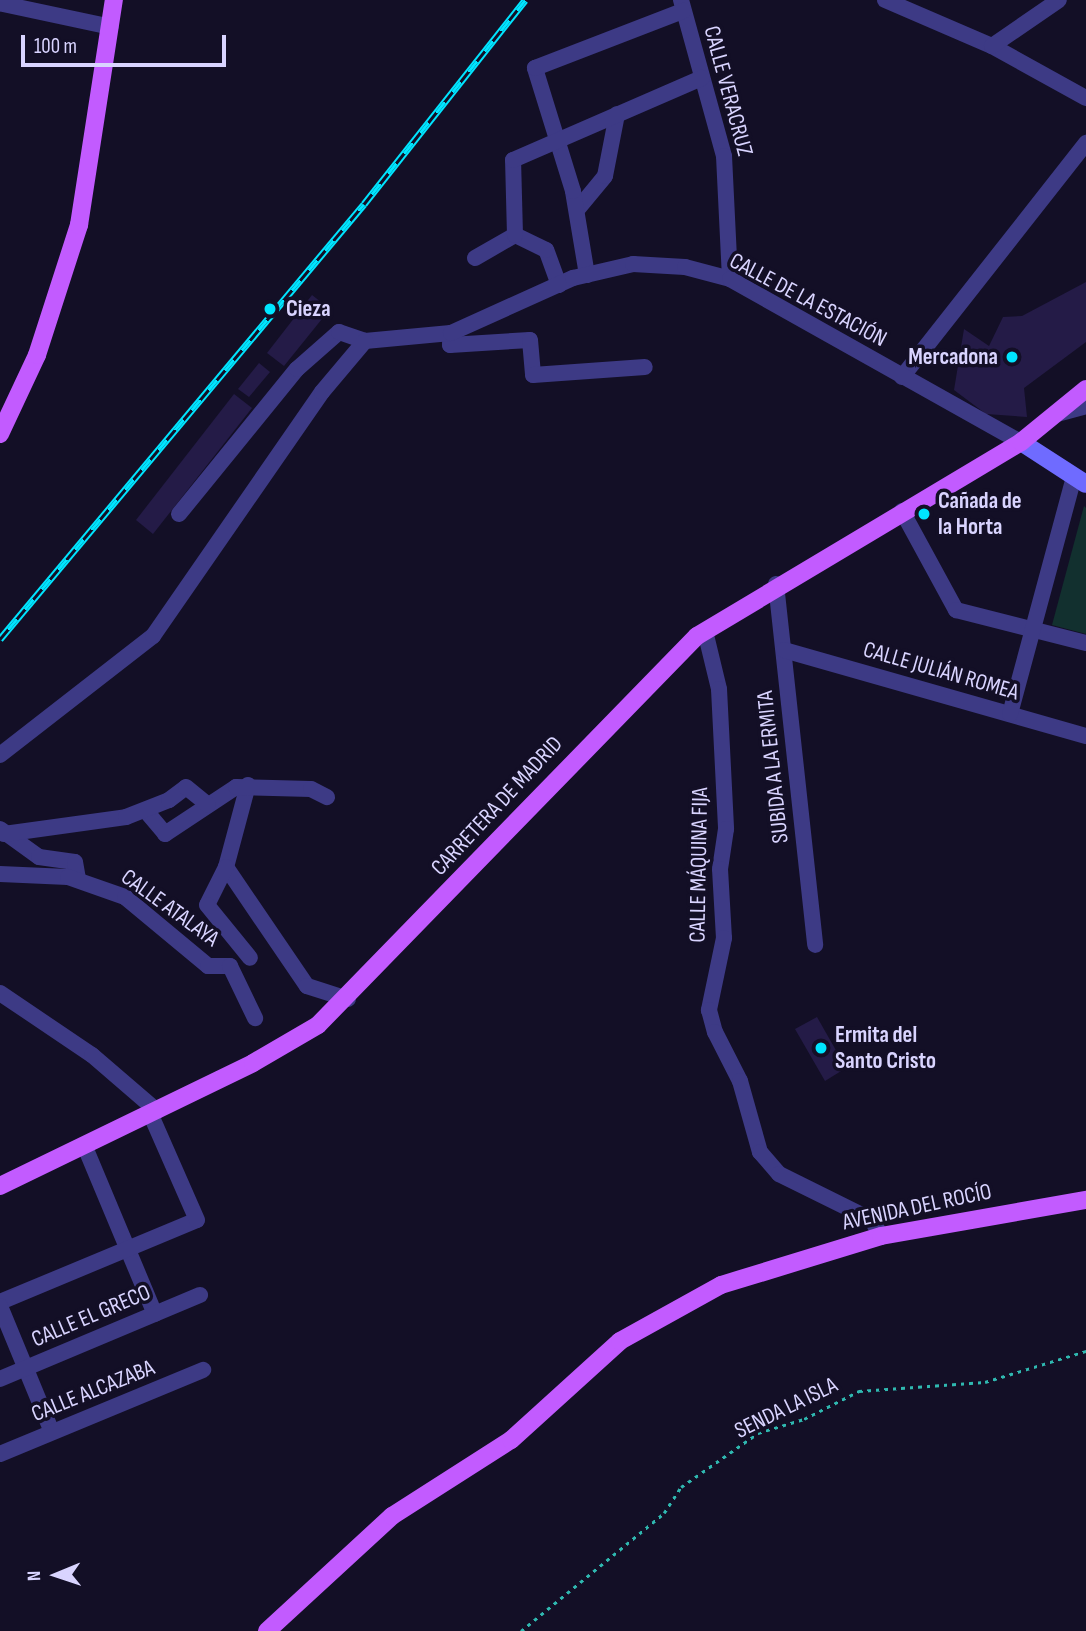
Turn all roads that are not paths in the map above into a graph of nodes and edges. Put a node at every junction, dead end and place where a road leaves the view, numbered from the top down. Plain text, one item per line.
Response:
1 (114, 0) edge
2 (886, 0) edge
3 (1059, 0) edge
4 (3, 4) dead end
5 (682, 6) edge
6 (111, 27) junction
7 (992, 46) junction
8 (702, 78) junction
9 (1086, 97) edge
10 (617, 114) junction
11 (557, 137) junction
12 (1086, 144) edge
13 (577, 210) junction
14 (515, 235) junction
15 (475, 258) dead end
16 (587, 275) junction
17 (730, 279) junction
18 (559, 285) junction
19 (451, 333) junction
20 (365, 341) junction
21 (645, 367) dead end
22 (902, 377) junction
23 (1086, 389) edge
24 (1086, 406) edge
25 (1054, 415) junction
26 (0, 433) edge
27 (1021, 442) junction
28 (1080, 480) edge
29 (902, 511) junction
30 (179, 514) dead end
31 (776, 584) junction
32 (1033, 630) junction
33 (705, 631) junction
34 (1086, 643) edge
35 (784, 650) junction
36 (1010, 714) junction
37 (1086, 736) edge
38 (0, 755) edge
39 (248, 786) junction
40 (327, 797) dead end
41 (208, 805) junction
42 (146, 811) junction
43 (2, 831) edge
44 (226, 867) junction
45 (0, 874) edge
46 (73, 878) junction
47 (815, 945) dead end
48 (250, 958) dead end
49 (0, 993) edge
50 (348, 999) junction
51 (255, 1018) dead end
52 (154, 1113) junction
53 (85, 1147) junction
54 (0, 1186) edge
55 (1086, 1200) edge
56 (881, 1236) junction
57 (128, 1249) junction
58 (200, 1295) dead end
59 (0, 1304) edge
60 (155, 1314) junction
61 (25, 1368) junction
62 (203, 1370) dead end
63 (0, 1379) edge
64 (52, 1432) junction
65 (0, 1454) edge
66 (267, 1631) edge

1 - 6 main road
2 - 7 street
3 - 7 street
4 - 6 street
5 - 8 street, CALLE VERACRUZ
5 - 11 street
6 - 26 main road
7 - 9 street
8 - 10 street
8 - 17 street, CALLE VERACRUZ
10 - 11 street
10 - 13 street
11 - 13 street
11 - 14 street
12 - 22 street
13 - 16 street
14 - 15 street
14 - 18 street
16 - 17 street, CALLE DE LA ESTACIÓN
16 - 18 street, CALLE DE LA ESTACIÓN
17 - 22 street, CALLE DE LA ESTACIÓN
18 - 19 street, CALLE DE LA ESTACIÓN
19 - 20 street, CALLE DE LA ESTACIÓN
19 - 21 street
20 - 30 street, CALLE DE LA ESTACIÓN
20 - 38 street
22 - 27 street, CALLE DE LA ESTACIÓN
23 - 25 main road, CARRETERA DE MADRID
24 - 25 street
25 - 27 main road, CARRETERA DE MADRID
27 - 28 main road
27 - 29 main road, CARRETERA DE MADRID
28 - 32 street
29 - 31 main road, CARRETERA DE MADRID
29 - 32 street
31 - 33 main road, CARRETERA DE MADRID
31 - 35 street, SUBIDA A LA ERMITA
32 - 34 street
32 - 36 street
33 - 50 main road, CARRETERA DE MADRID
33 - 56 street, CALLE MÁQUINA FIJA
35 - 36 street, CALLE JULIÁN ROMEA
35 - 47 street, SUBIDA A LA ERMITA
36 - 37 street, CALLE JULIÁN ROMEA
39 - 40 street
39 - 41 street
39 - 44 street
41 - 42 street
41 - 42 street
42 - 43 street
43 - 46 street
44 - 48 street
44 - 50 street
45 - 46 street
46 - 51 street, CALLE ATALAYA
49 - 52 street
50 - 52 main road, CARRETERA DE MADRID
52 - 53 main road, CARRETERA DE MADRID
52 - 57 street
53 - 54 main road, CARRETERA DE MADRID
53 - 57 street
55 - 56 main road, AVENIDA DEL ROCÍO
56 - 66 main road, AVENIDA DEL ROCÍO
57 - 59 street
57 - 60 street
58 - 60 street, CALLE EL GRECO
59 - 61 street
60 - 61 street, CALLE EL GRECO
61 - 63 street, CALLE EL GRECO
61 - 64 street
62 - 64 street, CALLE ALCAZABA
64 - 65 street, CALLE ALCAZABA

